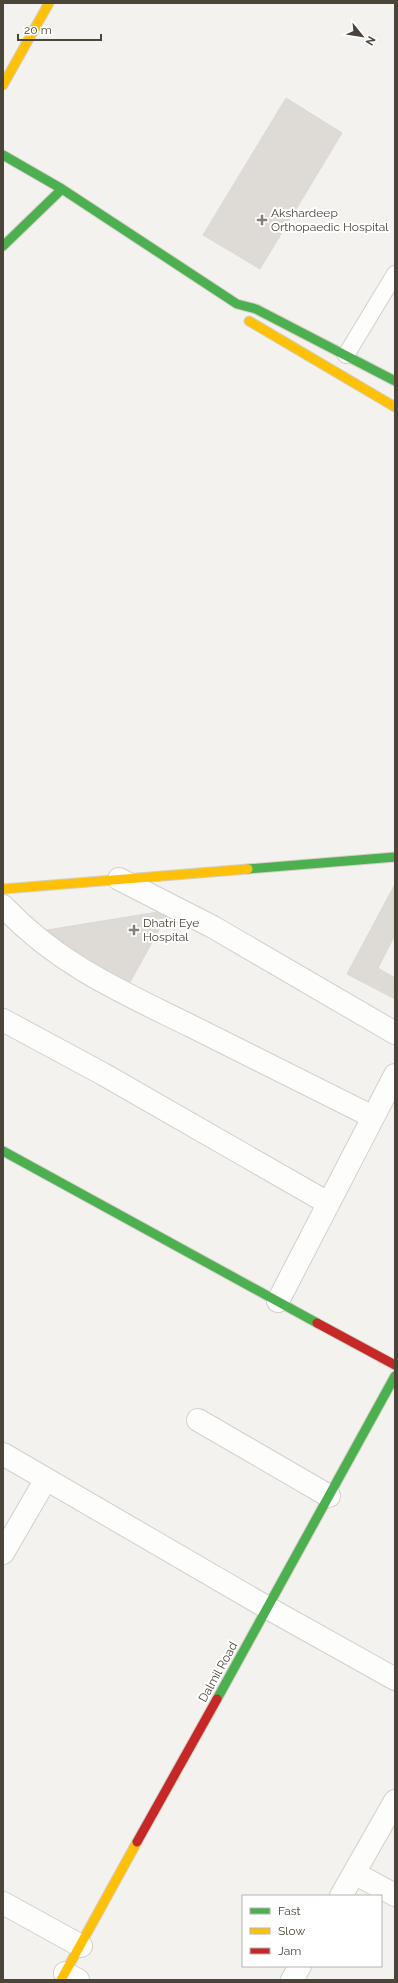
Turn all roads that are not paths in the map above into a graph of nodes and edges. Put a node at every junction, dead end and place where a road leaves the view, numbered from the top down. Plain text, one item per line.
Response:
1 (49, 3) edge
2 (3, 85) edge
3 (3, 154) edge
4 (62, 189) junction
5 (3, 246) edge
6 (395, 274) edge
7 (237, 304) junction
8 (346, 355) junction
9 (395, 380) edge
10 (394, 403) edge
11 (395, 857) edge
12 (119, 879) junction
13 (3, 888) edge
14 (3, 906) edge
15 (3, 1020) edge
16 (395, 1033) edge
17 (395, 1075) edge
18 (373, 1117) junction
19 (3, 1151) edge
20 (328, 1203) junction
21 (278, 1301) junction
22 (395, 1365) edge
23 (395, 1376) edge
24 (198, 1420) dead end
25 (3, 1454) edge
26 (46, 1479) junction
27 (329, 1496) junction
28 (3, 1553) edge
29 (268, 1608) junction
30 (395, 1679) edge
31 (395, 1801) edge
32 (354, 1873) junction
33 (342, 1895) edge
34 (395, 1895) edge
35 (3, 1903) edge
36 (81, 1946) junction
37 (299, 1967) edge
38 (68, 1978) edge
39 (292, 1980) edge

1 - 2 main road
3 - 4 main road
4 - 5 main road
4 - 7 main road
6 - 8 lane
7 - 8 main road
7 - 10 main road
8 - 9 main road
11 - 12 main road
12 - 13 main road
12 - 16 street
14 - 18 street
15 - 20 street
17 - 18 street
18 - 20 street
19 - 21 main road
20 - 21 street
21 - 22 main road
23 - 27 main road, Dalmil Road
24 - 27 street
25 - 26 street
26 - 28 street
26 - 29 street
27 - 29 main road, Dalmil Road
29 - 30 street
29 - 36 main road, Dalmil Road
31 - 32 street
32 - 33 street
32 - 34 street
35 - 36 street
36 - 38 main road, Dalmil Road
37 - 39 street

